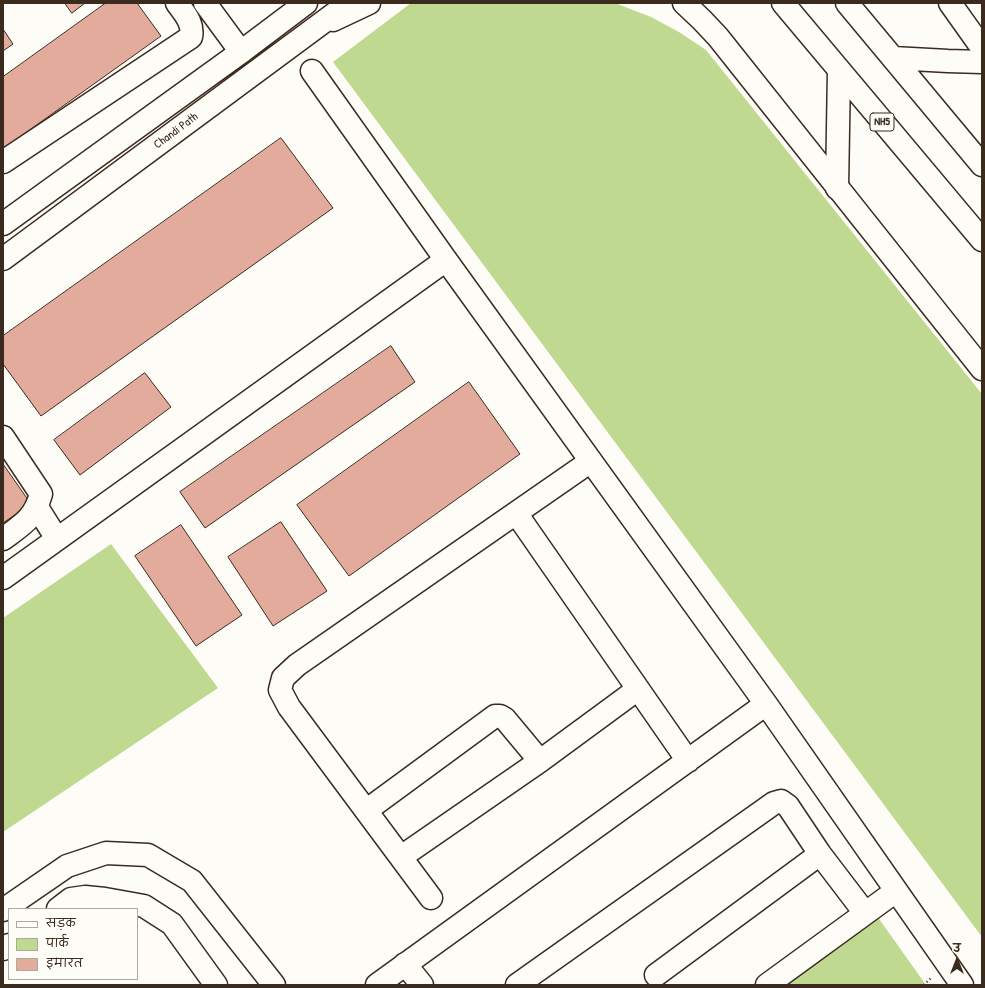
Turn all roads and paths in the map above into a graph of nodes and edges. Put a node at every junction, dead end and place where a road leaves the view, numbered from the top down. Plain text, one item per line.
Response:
1 (177, 3) edge
2 (205, 3) edge
3 (306, 3) edge
4 (349, 3) edge
5 (370, 3) edge
6 (684, 3) edge
7 (783, 3) edge
8 (847, 3) edge
9 (950, 3) edge
10 (300, 39) junction
11 (982, 48) edge
12 (241, 52) junction
13 (893, 58) junction
14 (982, 62) edge
15 (839, 70) junction
16 (312, 71) dead end
17 (3, 162) edge
18 (982, 165) edge
19 (837, 188) junction
20 (3, 224) edge
21 (982, 240) edge
22 (3, 259) edge
23 (446, 260) junction
24 (982, 370) edge
25 (3, 437) edge
26 (591, 461) junction
27 (37, 507) junction
28 (516, 512) junction
29 (3, 539) edge
30 (57, 539) junction
31 (3, 578) edge
32 (638, 689) junction
33 (766, 704) junction
34 (540, 760) junction
35 (688, 761) junction
36 (366, 810) junction
37 (820, 854) junction
38 (402, 857) junction
39 (896, 891) junction
40 (432, 898) dead end
41 (59, 908) edge
42 (3, 910) edge
43 (865, 913) junction
44 (406, 964) junction
45 (656, 975) dead end
46 (216, 985) edge
47 (274, 985) edge
48 (377, 985) edge
49 (422, 985) edge
50 (517, 985) edge
51 (767, 985) edge
52 (962, 985) edge

1 - 17 main road
2 - 12 main road
3 - 12 main road
4 - 10 main road, Chandi Path
5 - 10 main road
6 - 19 main road
7 - 15 main road, NH5
8 - 13 main road
9 - 11 main road
10 - 22 main road, Chandi Path
12 - 20 main road
13 - 14 main road
13 - 18 main road
15 - 19 main road
15 - 21 main road, NH5
16 - 23 main road
19 - 24 main road
23 - 26 main road
23 - 30 main road
25 - 27 main road
26 - 28 main road
26 - 33 main road
27 - 29 main road
27 - 30 main road
28 - 32 main road
28 - 36 main road
30 - 31 main road
32 - 34 main road
32 - 35 main road
33 - 35 main road
33 - 39 main road
34 - 36 main road
34 - 38 main road
35 - 44 main road
36 - 38 main road
37 - 43 main road
37 - 45 main road
37 - 50 main road
38 - 40 main road
39 - 43 main road
39 - 52 main road
41 - 46 main road
42 - 47 main road
43 - 51 main road
44 - 48 main road
44 - 49 main road

